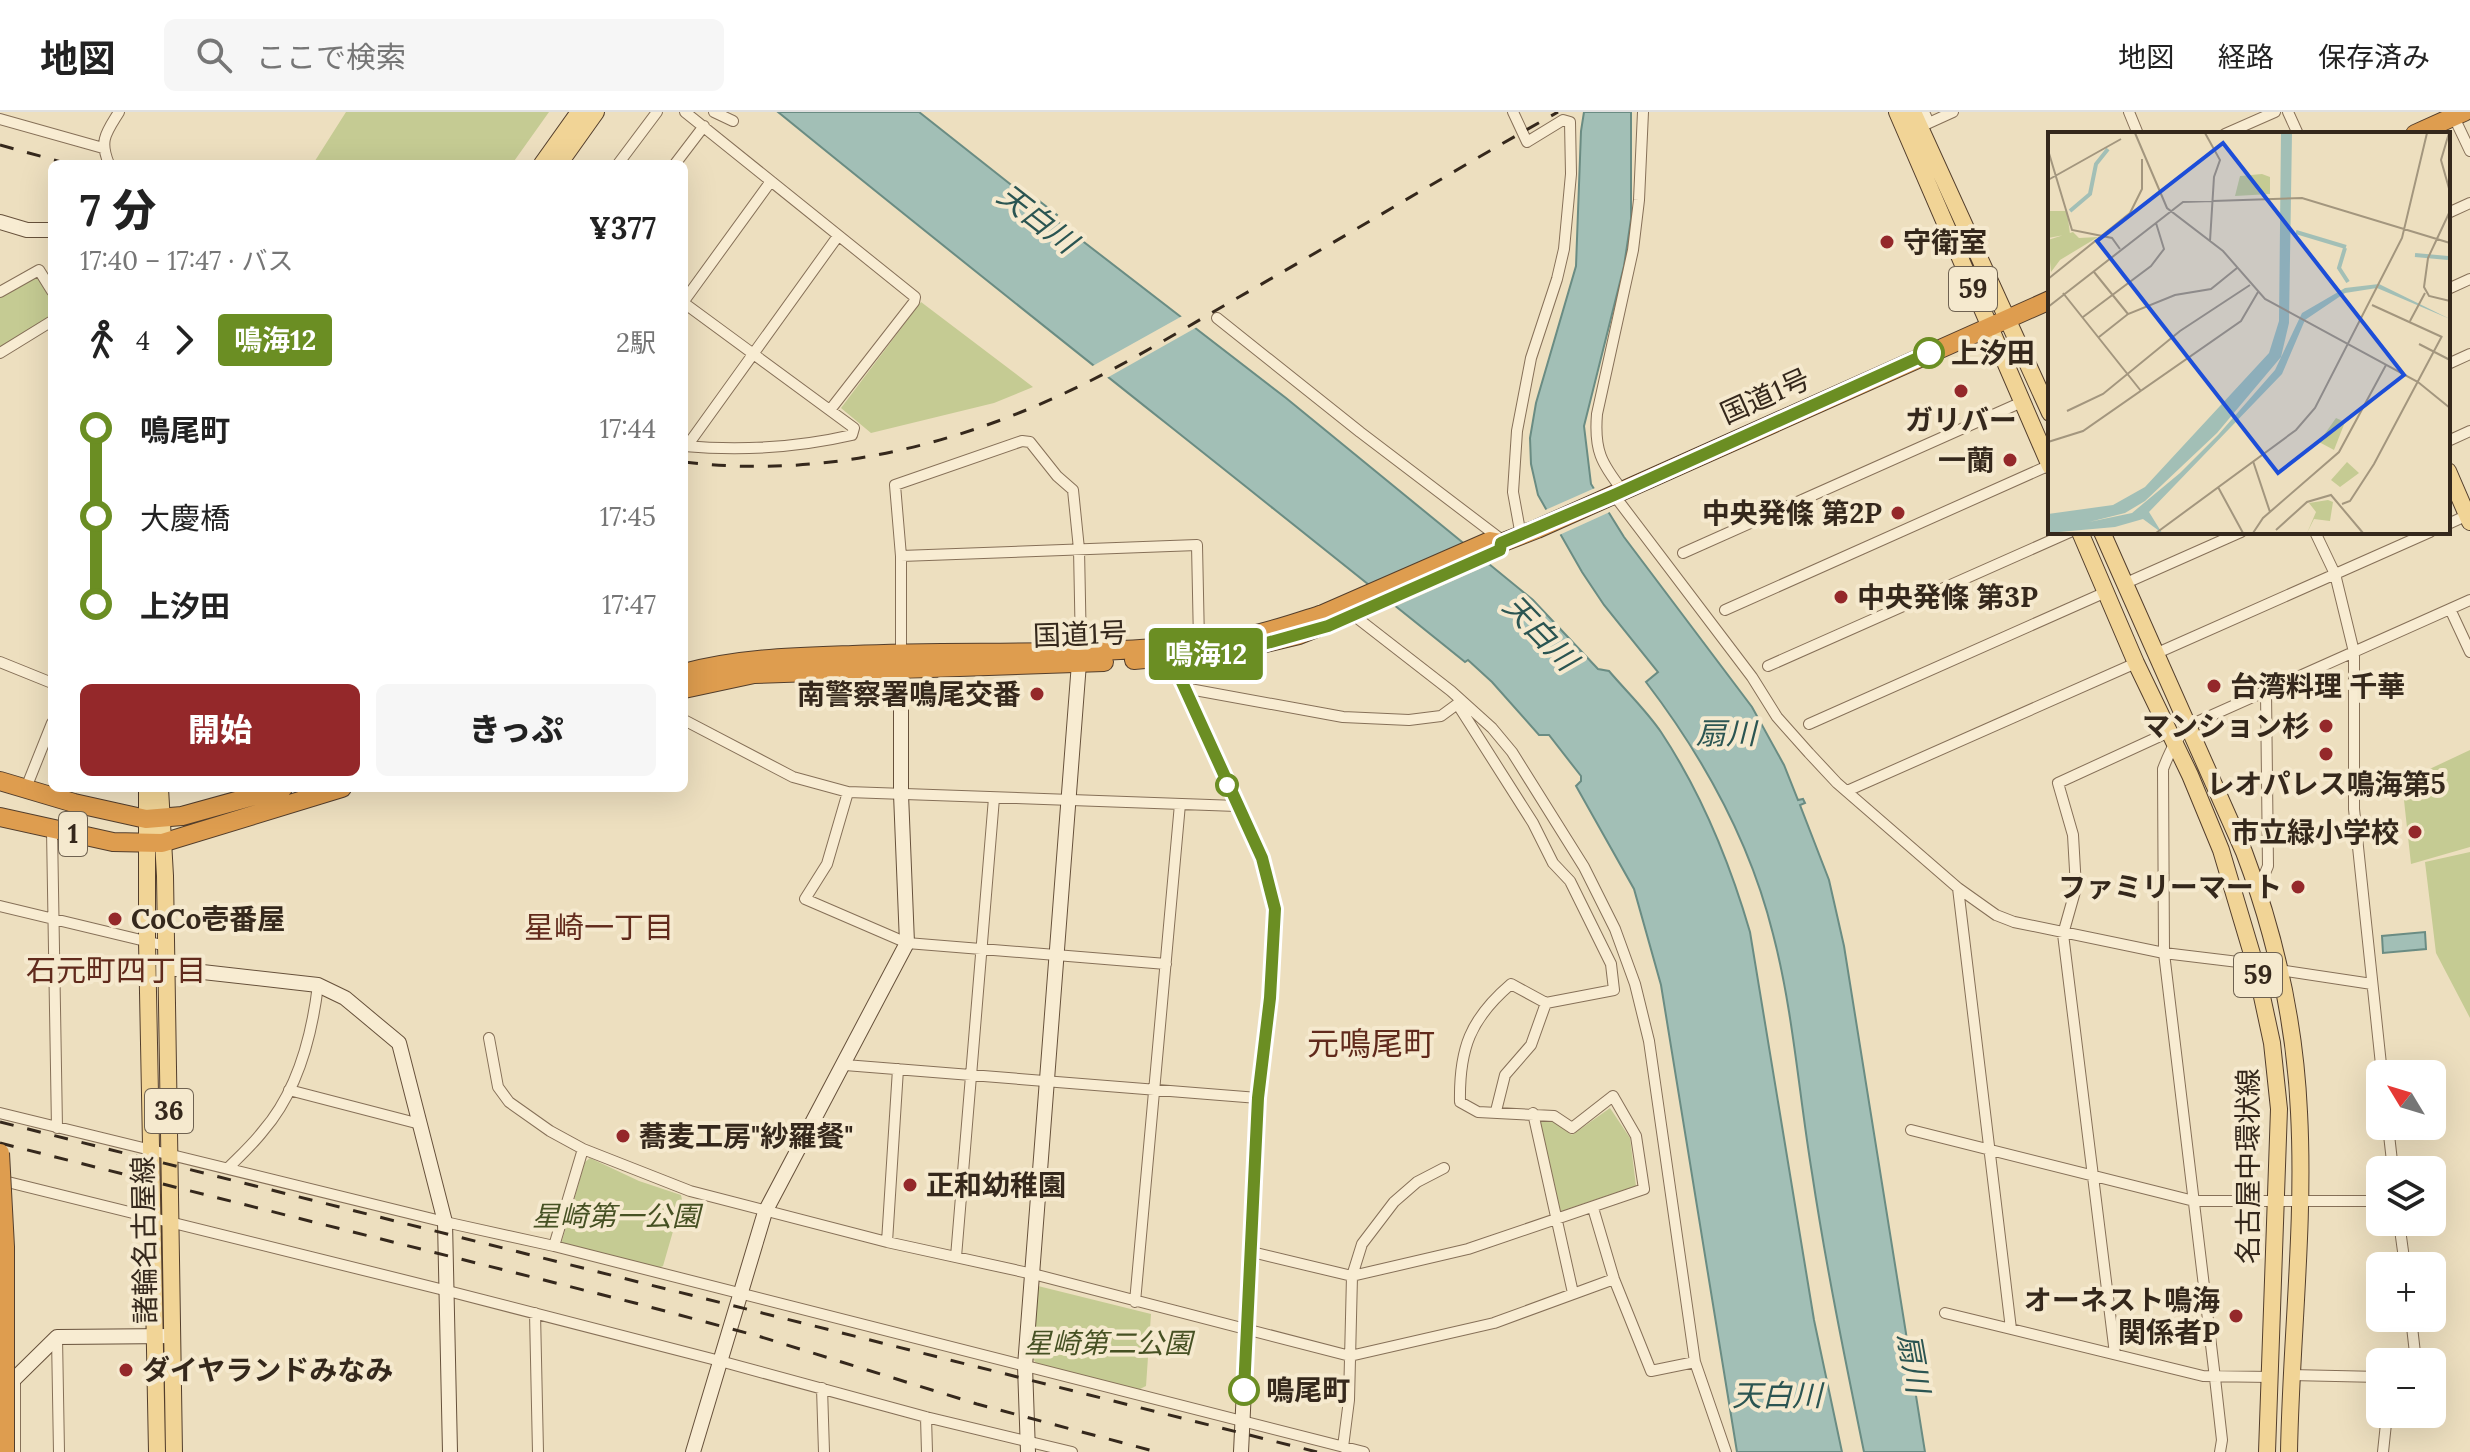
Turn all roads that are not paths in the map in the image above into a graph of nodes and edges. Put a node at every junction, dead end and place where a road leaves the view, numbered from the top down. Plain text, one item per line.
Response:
1 (119, 112) edge
2 (579, 112) edge
3 (596, 112) edge
4 (657, 112) edge
5 (685, 112) edge
6 (714, 112) edge
7 (1513, 112) edge
8 (1643, 112) edge
9 (1897, 112) edge
10 (1953, 112) edge
11 (2129, 112) edge
12 (2275, 112) edge
13 (2288, 112) edge
14 (2457, 113) edge
15 (0, 119) edge
16 (1921, 119) edge
17 (733, 121) dead end
18 (704, 126) junction
19 (2137, 132) edge
20 (2230, 132) edge
21 (2297, 132) edge
22 (2419, 132) edge
23 (103, 148) junction
24 (2470, 151) edge
25 (108, 160) edge
26 (545, 160) edge
27 (562, 160) edge
28 (621, 160) edge
29 (678, 160) edge
30 (771, 181) junction
31 (2470, 203) edge
32 (2450, 212) edge
33 (0, 222) edge
34 (48, 230) edge
35 (838, 236) junction
36 (2470, 279) edge
37 (48, 285) edge
38 (2450, 288) edge
39 (0, 292) edge
40 (688, 296) edge
41 (2048, 301) edge
42 (688, 305) edge
43 (1217, 318) dead end
44 (2007, 319) junction
45 (48, 323) edge
46 (1989, 327) junction
47 (0, 353) edge
48 (2470, 354) edge
49 (755, 355) junction
50 (2450, 363) edge
51 (2046, 392) edge
52 (2022, 402) junction
53 (830, 410) junction
54 (2470, 431) edge
55 (2450, 440) edge
56 (688, 442) edge
57 (688, 446) edge
58 (2048, 461) edge
59 (2048, 467) edge
60 (2450, 475) edge
61 (1615, 494) junction
62 (2469, 517) edge
63 (2450, 523) edge
64 (2065, 534) edge
65 (2081, 534) edge
66 (2103, 534) edge
67 (2236, 534) edge
68 (2316, 534) edge
69 (2425, 534) edge
70 (1509, 540) junction
71 (1079, 549) junction
72 (1683, 553) dead end
73 (901, 556) junction
74 (2335, 574) junction
75 (2126, 583) junction
76 (2106, 592) junction
77 (2470, 600) edge
78 (2450, 609) junction
79 (1352, 610) junction
80 (1725, 610) dead end
81 (1199, 642) junction
82 (1170, 652) junction
83 (2354, 652) junction
84 (2470, 652) edge
85 (2155, 654) junction
86 (1080, 657) junction
87 (901, 660) junction
88 (0, 662) edge
89 (2136, 663) junction
90 (1768, 666) dead end
91 (688, 672) edge
92 (48, 681) edge
93 (688, 688) edge
94 (1184, 688) junction
95 (2266, 692) junction
96 (1459, 703) junction
97 (688, 722) edge
98 (1809, 724) dead end
99 (2188, 726) junction
100 (48, 733) edge
101 (2172, 737) junction
102 (0, 781) edge
103 (26, 788) junction
104 (1847, 791) junction
105 (148, 792) edge
106 (159, 792) edge
107 (269, 792) edge
108 (328, 792) edge
109 (848, 792) junction
110 (901, 794) junction
111 (994, 798) junction
112 (1070, 800) junction
113 (1180, 804) junction
114 (1237, 806) junction
115 (0, 817) edge
116 (153, 818) junction
117 (52, 830) junction
118 (154, 842) junction
119 (1958, 888) junction
120 (2258, 890) junction
121 (0, 906) edge
122 (53, 920) junction
123 (2063, 934) junction
124 (147, 941) junction
125 (907, 943) junction
126 (166, 946) junction
127 (982, 949) junction
128 (2164, 953) junction
129 (1059, 955) junction
130 (1166, 964) junction
131 (2255, 964) junction
132 (167, 968) junction
133 (2279, 970) junction
134 (2372, 984) junction
135 (318, 985) junction
136 (1546, 1003) junction
137 (489, 1038) dead end
138 (2380, 1060) edge
139 (845, 1065) junction
140 (898, 1069) junction
141 (971, 1075) junction
142 (1049, 1081) junction
143 (1154, 1089) junction
144 (289, 1090) junction
145 (1258, 1098) junction
146 (1496, 1111) junction
147 (0, 1113) edge
148 (1533, 1113) junction
149 (420, 1124) junction
150 (57, 1128) junction
151 (1911, 1130) dead end
152 (583, 1149) junction
153 (151, 1150) junction
154 (1990, 1150) junction
155 (0, 1153) edge
156 (169, 1154) junction
157 (228, 1168) junction
158 (1444, 1168) dead end
159 (2093, 1176) junction
160 (0, 1180) edge
161 (2194, 1201) junction
162 (2277, 1201) junction
163 (2300, 1201) junction
164 (2366, 1201) edge
165 (1593, 1208) junction
166 (765, 1212) junction
167 (1556, 1220) junction
168 (160, 1221) junction
169 (445, 1222) junction
170 (887, 1242) junction
171 (554, 1246) junction
172 (1252, 1252) junction
173 (956, 1257) junction
174 (1033, 1274) junction
175 (1352, 1276) junction
176 (1614, 1279) junction
177 (448, 1291) junction
178 (1573, 1293) junction
179 (740, 1294) junction
180 (1135, 1302) junction
181 (535, 1313) junction
182 (1945, 1313) dead end
183 (2011, 1329) junction
184 (1248, 1331) junction
185 (163, 1336) junction
186 (57, 1337) junction
187 (2115, 1354) junction
188 (1350, 1356) junction
189 (720, 1361) junction
190 (1695, 1362) junction
191 (1025, 1366) junction
192 (2291, 1375) junction
193 (2270, 1377) junction
194 (2366, 1377) edge
195 (2215, 1378) junction
196 (15, 1381) junction
197 (822, 1388) junction
198 (0, 1393) edge
199 (926, 1417) junction
200 (1242, 1422) junction
201 (2386, 1428) edge
202 (1028, 1446) edge
203 (1343, 1447) junction
204 (5, 1452) edge
205 (15, 1452) edge
206 (59, 1452) edge
207 (157, 1452) edge
208 (174, 1452) edge
209 (450, 1452) edge
210 (538, 1452) edge
211 (693, 1452) edge
212 (824, 1452) edge
213 (927, 1452) edge
214 (1072, 1452) edge
215 (1241, 1452) edge
216 (1364, 1452) edge
217 (1726, 1452) edge
218 (2220, 1452) edge
219 (2267, 1452) edge
220 (2289, 1452) edge
221 (2383, 1452) edge

1 - 23 street
2 - 26 main road
3 - 27 main road
4 - 28 street
5 - 18 street
6 - 17 street
7 - 70 street
8 - 61 street
9 - 46 main road, 59
10 - 16 street
11 - 19 street
12 - 20 street
13 - 21 street
14 - 22 highway
14 - 24 street
15 - 23 street
16 - 44 main road, 59
18 - 29 street
18 - 30 street
23 - 25 street
30 - 35 street
30 - 40 street
31 - 32 street
33 - 34 street
35 - 49 street
35 - 53 street
36 - 38 street
37 - 39 street
41 - 44 highway, 国道1号
42 - 49 street
43 - 70 street
44 - 46 highway, 国道1号
44 - 51 main road, 59
45 - 47 street
46 - 52 main road, 59
46 - 61 highway, 国道1号
48 - 50 street
49 - 53 street
49 - 56 street
52 - 58 main road, 59
52 - 72 street
53 - 57 street
54 - 55 street
59 - 80 street
60 - 62 main road
61 - 70 highway, 国道1号
61 - 104 street
62 - 63 street
64 - 90 street
65 - 76 main road, 名古屋中環状線 / 59
66 - 75 main road, 名古屋中環状線 / 59
67 - 75 street
68 - 74 street
69 - 74 street
70 - 79 highway, 国道1号
71 - 73 street
71 - 73 street
71 - 81 street
71 - 86 street
73 - 87 street
74 - 83 street
74 - 85 street
75 - 85 main road, 名古屋中環状線 / 59
76 - 89 main road, 名古屋中環状線 / 59
76 - 98 street
77 - 78 street
78 - 83 street
78 - 84 street
79 - 81 highway, 国道1号
79 - 82 highway, 国道1号
79 - 96 street
81 - 82 highway, 国道1号
82 - 86 highway, 国道1号
82 - 94 street
83 - 95 street
83 - 134 street
85 - 99 main road, 名古屋中環状線 / 59
86 - 87 highway, 国道1号
86 - 112 street
87 - 91 highway, 国道1号
87 - 93 highway, 国道1号
87 - 110 street
88 - 92 street
89 - 101 main road, 名古屋中環状線 / 59
89 - 104 street
94 - 96 street
94 - 114 street
95 - 99 street
95 - 120 street
96 - 136 street
96 - 190 street
97 - 109 street
99 - 101 street
99 - 120 main road, 名古屋中環状線 / 59
100 - 103 street
101 - 123 street
101 - 128 street
101 - 131 main road, 名古屋中環状線 / 59
102 - 103 highway, 1
103 - 116 highway, 1
104 - 119 street
105 - 116 main road, 諸輪名古屋線 / 36
106 - 116 main road, 諸輪名古屋線 / 36
107 - 116 highway, 1
108 - 118 highway, 1
109 - 110 street
109 - 125 street
110 - 111 street
110 - 125 street
111 - 112 street
111 - 127 street
112 - 113 street
112 - 129 street
113 - 114 street
113 - 130 street
114 - 145 street
115 - 117 highway, 1
116 - 118 main road, 諸輪名古屋線 / 36
117 - 118 highway, 1
117 - 122 street
118 - 124 main road, 諸輪名古屋線 / 36
118 - 126 main road, 諸輪名古屋線 / 36
119 - 123 street
119 - 154 street
120 - 133 main road, 名古屋中環状線 / 59
121 - 122 street
122 - 124 street
122 - 150 street
123 - 128 street
123 - 159 street
124 - 126 street
124 - 153 main road, 諸輪名古屋線 / 36
125 - 127 street
125 - 139 street
126 - 132 main road, 諸輪名古屋線 / 36
127 - 129 street
127 - 141 street
128 - 131 street
128 - 161 street
129 - 130 street
129 - 142 street
130 - 143 street
131 - 162 main road, 名古屋中環状線 / 59
132 - 135 street
132 - 156 main road, 諸輪名古屋線 / 36
133 - 134 street
133 - 163 main road, 名古屋中環状線 / 59
134 - 138 street
135 - 144 street
135 - 149 street
136 - 146 street
136 - 146 street
137 - 152 street
139 - 140 street
139 - 166 street
140 - 141 street
140 - 170 street
141 - 142 street
141 - 173 street
142 - 143 street
142 - 174 street
143 - 145 street
143 - 180 street
144 - 149 street
144 - 157 street
145 - 172 street
146 - 148 street
147 - 150 street
148 - 165 street
148 - 167 street
149 - 169 street
150 - 153 street
151 - 154 street
152 - 166 street
152 - 171 street
153 - 156 street
153 - 168 main road, 諸輪名古屋線 / 36
154 - 159 street
154 - 183 street
155 - 204 highway, bridge
156 - 157 street
156 - 168 main road, 諸輪名古屋線 / 36
157 - 169 street
158 - 175 street
159 - 161 street
159 - 187 street
160 - 168 street
161 - 162 street
161 - 195 street
162 - 163 street
162 - 193 main road, 名古屋中環状線 / 59
163 - 164 street
163 - 192 main road, 名古屋中環状線 / 59
165 - 167 street
165 - 176 street
166 - 170 street
166 - 179 street
167 - 175 street
167 - 178 street
168 - 177 street
168 - 185 main road, 諸輪名古屋線 / 36
169 - 171 street
169 - 177 street
170 - 173 street
171 - 179 street
172 - 175 street
172 - 184 street
173 - 174 street
174 - 180 street
174 - 191 street
175 - 188 street
176 - 178 street
176 - 190 street
177 - 181 street
177 - 209 street
178 - 188 street
179 - 189 street
179 - 191 street
180 - 184 street
181 - 189 street
181 - 210 street
182 - 183 street
183 - 187 street
184 - 188 street
184 - 200 street
185 - 186 street
185 - 207 main road, 諸輪名古屋線 / 36
185 - 208 main road, 諸輪名古屋線 / 36
186 - 196 street
186 - 206 street
187 - 195 street
188 - 203 street
189 - 197 street
189 - 211 street
190 - 217 street
191 - 200 street
191 - 202 street
192 - 194 street
192 - 220 main road, 名古屋中環状線 / 59
193 - 195 street
193 - 219 main road, 名古屋中環状線 / 59
195 - 218 street
196 - 198 street
196 - 205 street
197 - 199 street
197 - 212 street
199 - 202 street
199 - 213 street
200 - 203 street
200 - 215 street
201 - 221 street
202 - 214 street
203 - 216 street

